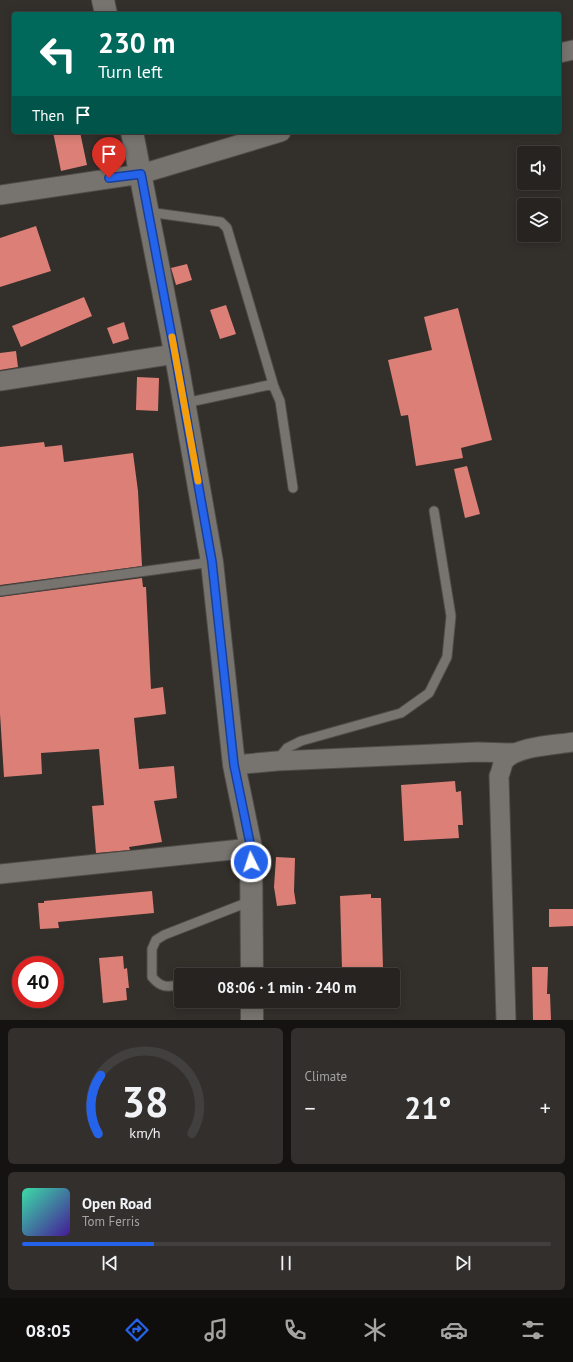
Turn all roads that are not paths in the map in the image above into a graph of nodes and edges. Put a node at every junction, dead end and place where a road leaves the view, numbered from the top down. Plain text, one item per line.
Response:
1 (103, 0) edge
2 (106, 12) edge
3 (573, 50) edge
4 (561, 53) edge
5 (132, 134) edge
6 (274, 134) edge
7 (141, 174) junction
8 (0, 195) edge
9 (148, 212) junction
10 (175, 354) junction
11 (0, 381) edge
12 (274, 387) junction
13 (184, 403) junction
14 (293, 488) dead end
15 (434, 511) dead end
16 (212, 562) junction
17 (2, 591) dead end
18 (573, 742) edge
19 (514, 753) junction
20 (276, 761) junction
21 (234, 765) junction
22 (251, 848) junction
23 (0, 874) edge
24 (251, 901) junction
25 (252, 968) edge
26 (174, 986) edge
27 (252, 1008) edge
28 (252, 1020) edge
29 (506, 1020) edge

1 - 2 street
3 - 4 street
5 - 7 street
6 - 7 street
7 - 8 street
7 - 9 street
9 - 10 street
9 - 12 lane
10 - 11 street
10 - 13 street
12 - 13 lane
12 - 14 lane
13 - 16 street
15 - 20 lane
16 - 17 lane
16 - 21 street
18 - 19 street
19 - 20 street
19 - 29 street
20 - 21 street
21 - 22 street
22 - 23 street
22 - 24 street
24 - 25 street
24 - 26 lane
27 - 28 street

